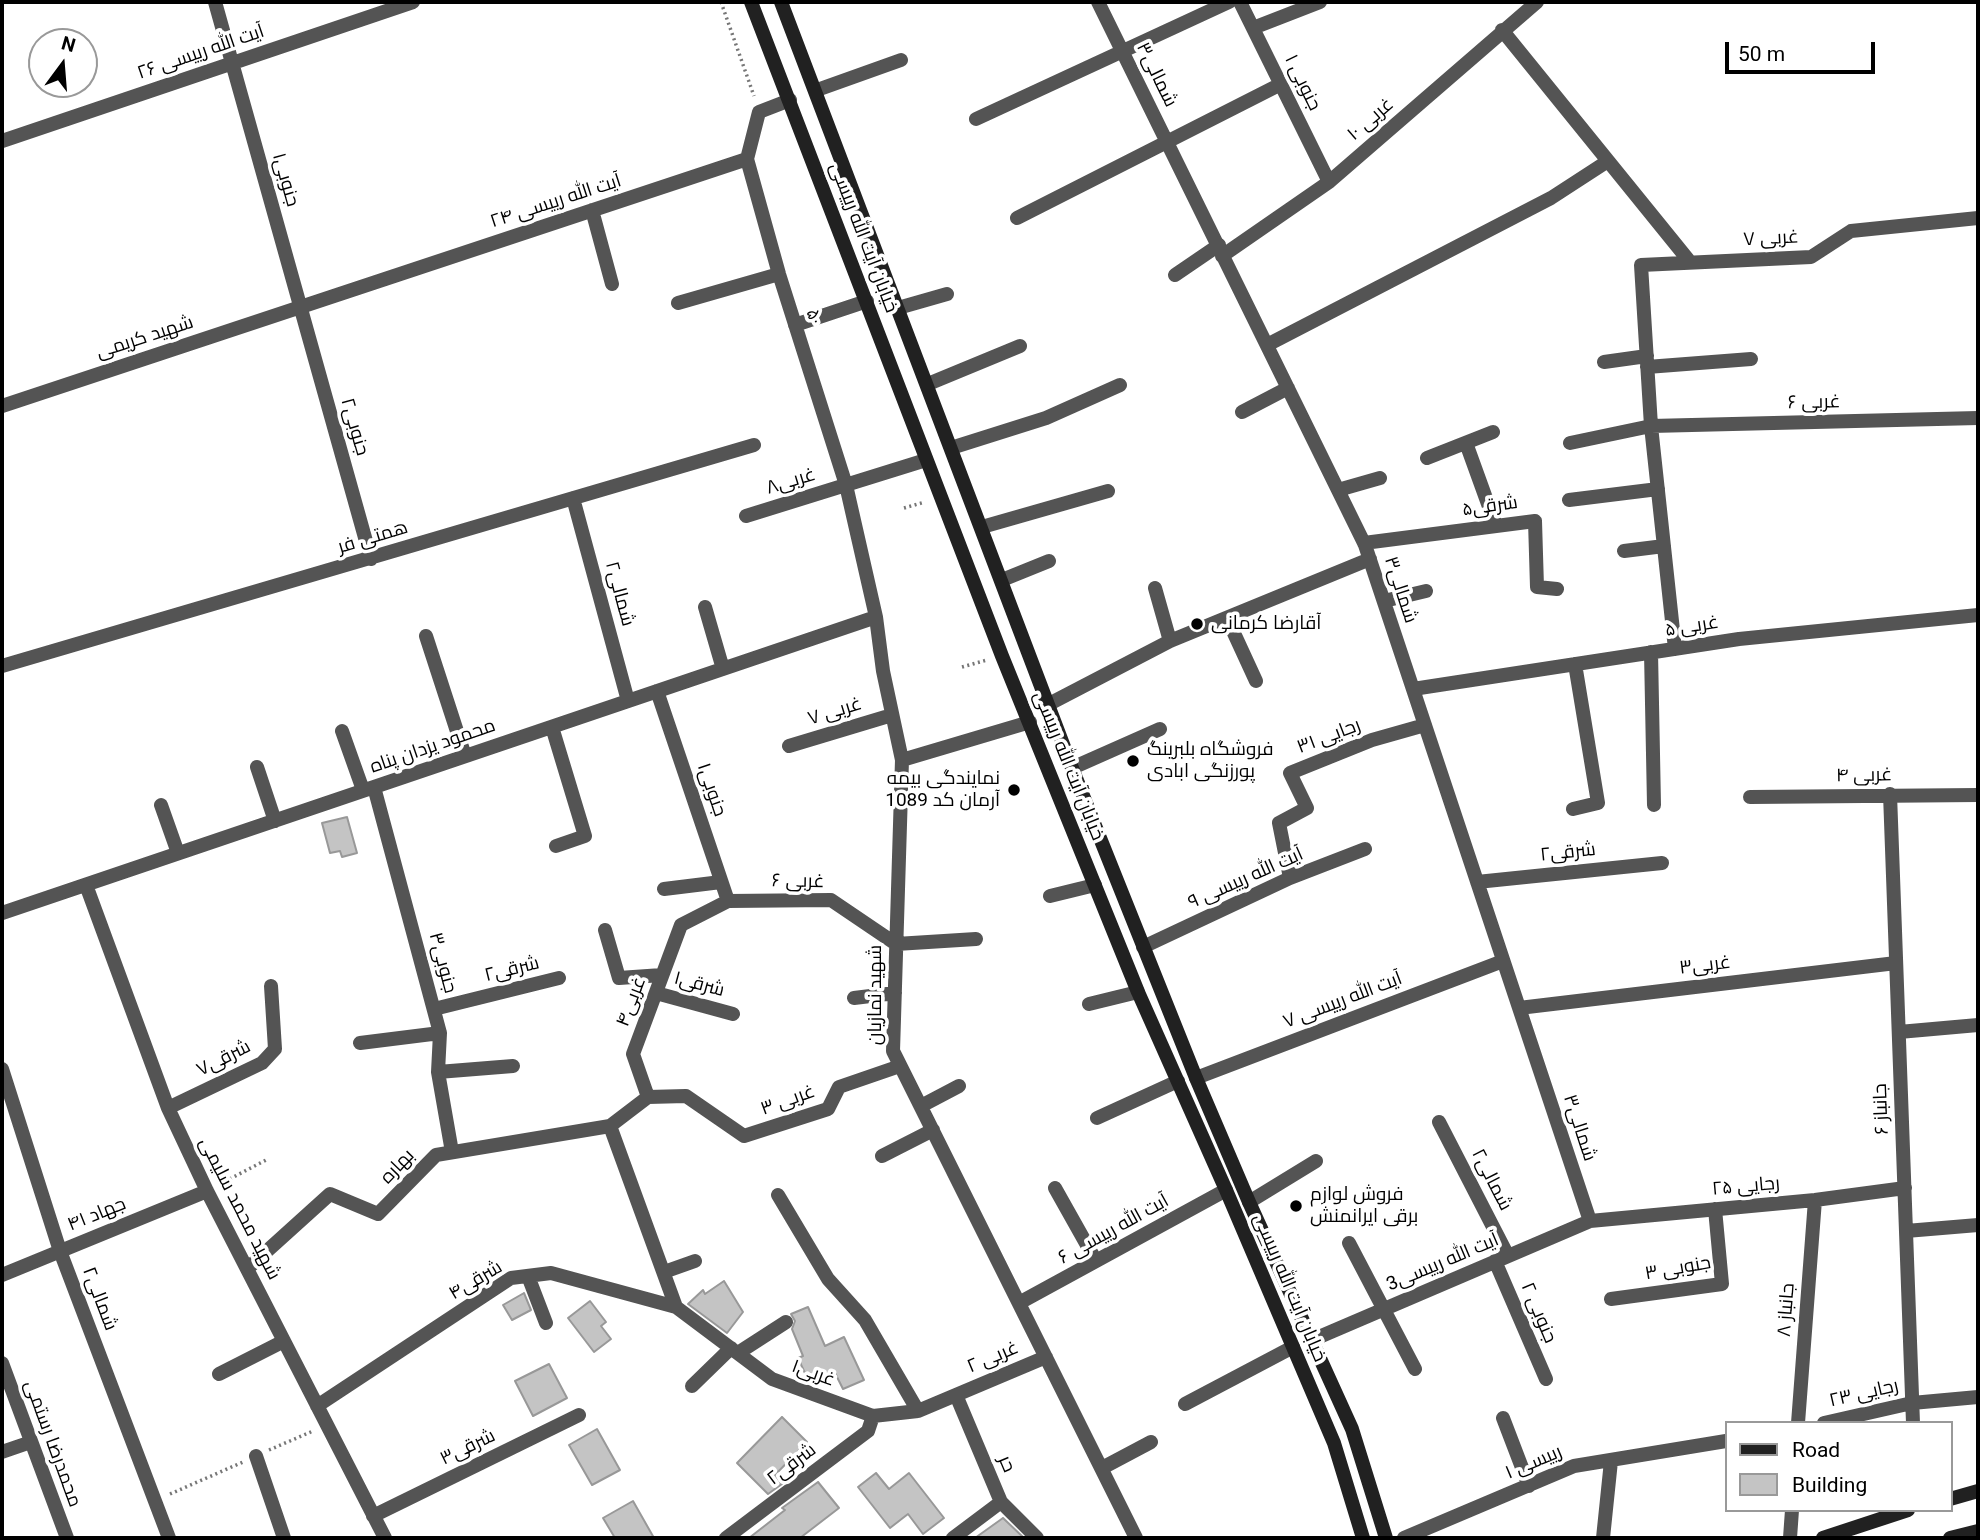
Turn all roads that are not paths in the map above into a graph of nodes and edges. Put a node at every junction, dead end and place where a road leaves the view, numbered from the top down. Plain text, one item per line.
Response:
1 (215, 2) edge
2 (413, 2) edge
3 (751, 2) edge
4 (782, 2) edge
5 (1098, 2) edge
6 (1228, 2) edge
7 (1240, 2) edge
8 (1320, 2) edge
9 (1536, 2) edge
10 (1253, 28) junction
11 (1502, 30) junction
12 (1122, 51) junction
13 (901, 60) dead end
14 (232, 63) junction
15 (1281, 85) junction
16 (817, 90) junction
17 (790, 100) junction
18 (976, 119) dead end
19 (2, 141) edge
20 (1167, 142) junction
21 (747, 159) junction
22 (1608, 160) junction
23 (1329, 182) junction
24 (592, 210) junction
25 (1017, 218) dead end
26 (1978, 218) edge
27 (1220, 251) junction
28 (1690, 262) junction
29 (779, 274) junction
30 (1175, 275) dead end
31 (612, 284) dead end
32 (947, 294) dead end
33 (867, 301) junction
34 (678, 303) dead end
35 (300, 307) junction
36 (898, 308) junction
37 (795, 325) junction
38 (1267, 345) junction
39 (1020, 346) dead end
40 (1751, 359) dead end
41 (1647, 361) junction
42 (1605, 362) dead end
43 (928, 384) junction
44 (1120, 385) dead end
45 (1288, 388) junction
46 (2, 406) edge
47 (1242, 412) dead end
48 (1978, 418) edge
49 (1651, 426) junction
50 (1493, 432) dead end
51 (1466, 443) junction
52 (1570, 443) dead end
53 (754, 445) dead end
54 (951, 448) junction
55 (1427, 458) dead end
56 (926, 460) junction
57 (1380, 478) dead end
58 (846, 485) junction
59 (1658, 489) junction
60 (1338, 490) junction
61 (1108, 491) dead end
62 (573, 498) junction
63 (1569, 500) dead end
64 (746, 516) dead end
65 (1496, 526) junction
66 (982, 527) junction
67 (1364, 543) junction
68 (1664, 546) junction
69 (1624, 551) dead end
70 (371, 559) junction
71 (1370, 559) junction
72 (1049, 561) dead end
73 (1002, 580) junction
74 (1155, 587) dead end
75 (976, 589) junction
76 (1557, 589) dead end
77 (1426, 591) dead end
78 (1384, 601) junction
79 (705, 607) dead end
80 (1978, 615) edge
81 (876, 617) junction
82 (1227, 618) junction
83 (426, 636) dead end
84 (1170, 641) junction
85 (1675, 649) junction
86 (1651, 653) junction
87 (1575, 664) junction
88 (2, 666) edge
89 (723, 669) junction
90 (1256, 681) dead end
91 (1413, 689) junction
92 (657, 691) junction
93 (628, 701) junction
94 (1049, 704) junction
95 (892, 715) junction
96 (1030, 722) junction
97 (1425, 725) junction
98 (552, 727) junction
99 (1160, 729) dead end
100 (342, 731) dead end
101 (789, 746) dead end
102 (465, 756) junction
103 (902, 760) junction
104 (257, 767) dead end
105 (1072, 768) junction
106 (369, 789) junction
107 (1890, 794) junction
108 (1978, 795) edge
109 (1750, 797) dead end
110 (1654, 804) dead end
111 (161, 806) dead end
112 (1573, 809) dead end
113 (275, 821) junction
114 (556, 846) dead end
115 (1365, 849) dead end
116 (178, 853) junction
117 (1662, 863) dead end
118 (1290, 878) junction
119 (722, 882) junction
120 (1477, 882) junction
121 (86, 884) junction
122 (1095, 884) junction
123 (664, 889) dead end
124 (1050, 897) dead end
125 (728, 901) junction
126 (2, 913) edge
127 (605, 930) dead end
128 (976, 939) dead end
129 (896, 944) junction
130 (1143, 947) junction
131 (1503, 961) junction
132 (1896, 963) junction
133 (662, 975) junction
134 (559, 978) dead end
135 (271, 986) dead end
136 (1138, 992) junction
137 (656, 993) junction
138 (895, 993) junction
139 (854, 998) dead end
140 (1089, 1004) dead end
141 (1519, 1008) junction
142 (435, 1009) junction
143 (733, 1013) dead end
144 (1978, 1025) edge
145 (1899, 1032) junction
146 (440, 1033) junction
147 (360, 1043) dead end
148 (513, 1066) dead end
149 (900, 1066) junction
150 (2, 1069) edge
151 (438, 1072) junction
152 (1196, 1078) junction
153 (1178, 1081) junction
154 (959, 1086) dead end
155 (648, 1097) junction
156 (921, 1106) junction
157 (168, 1108) junction
158 (1097, 1118) dead end
159 (1439, 1122) dead end
160 (610, 1126) junction
161 (933, 1130) junction
162 (452, 1152) junction
163 (882, 1156) dead end
164 (1316, 1161) dead end
165 (1055, 1188) dead end
166 (1905, 1188) junction
167 (1226, 1190) junction
168 (207, 1191) junction
169 (778, 1195) dead end
170 (1815, 1200) junction
171 (1249, 1202) junction
172 (1715, 1209) junction
173 (1590, 1221) junction
174 (1978, 1224) edge
175 (1906, 1231) junction
176 (1349, 1243) dead end
177 (60, 1251) junction
178 (1502, 1259) junction
179 (695, 1261) dead end
180 (1096, 1261) junction
181 (247, 1269) junction
182 (664, 1272) junction
183 (2, 1275) edge
184 (528, 1276) junction
185 (1611, 1299) dead end
186 (1019, 1303) junction
187 (676, 1307) junction
188 (1385, 1309) junction
189 (786, 1322) dead end
190 (546, 1323) dead end
191 (1312, 1340) junction
192 (284, 1341) junction
193 (1293, 1347) junction
194 (734, 1351) junction
195 (1046, 1357) junction
196 (2, 1363) edge
197 (1415, 1369) dead end
198 (219, 1374) dead end
199 (1546, 1379) dead end
200 (692, 1386) dead end
201 (956, 1395) junction
202 (1978, 1397) edge
203 (1912, 1403) junction
204 (1185, 1404) dead end
205 (317, 1406) junction
206 (918, 1411) junction
207 (579, 1415) dead end
208 (873, 1416) junction
209 (1503, 1418) dead end
210 (1798, 1421) edge
211 (1834, 1421) edge
212 (1913, 1421) edge
213 (1724, 1441) edge
214 (31, 1442) junction
215 (1151, 1442) dead end
216 (2, 1452) edge
217 (256, 1456) dead end
218 (1611, 1461) junction
219 (1102, 1468) junction
220 (1529, 1486) junction
221 (1978, 1492) edge
222 (1952, 1498) edge
223 (1001, 1502) junction
224 (1792, 1512) edge
225 (1902, 1512) edge
226 (373, 1516) junction
227 (1978, 1531) edge
228 (67, 1538) edge
229 (169, 1538) edge
230 (284, 1538) edge
231 (385, 1538) edge
232 (726, 1538) edge
233 (953, 1538) edge
234 (1037, 1538) edge
235 (1136, 1538) edge
236 (1363, 1538) edge
237 (1387, 1538) edge
238 (1404, 1538) edge
239 (1603, 1538) edge
240 (1790, 1538) edge
241 (1823, 1538) edge
242 (1951, 1538) edge

1 - 14 street, جنوبی۱
2 - 14 street, آیت الله رییسی ۲۶
3 - 17 main road, خیابان آیت الله رییسی
4 - 16 main road, خیابان آیت الله رییسی
5 - 12 street, شمالی۳
6 - 12 street
7 - 10 street, جنوبی ۱
8 - 10 street
9 - 11 street, غربی ۱۰
10 - 15 street, جنوبی ۱
11 - 22 street
11 - 23 street, غربی ۱۰
12 - 18 street
12 - 20 street, شمالی۳
13 - 16 street
14 - 19 street, آیت الله رییسی ۲۶
14 - 35 street, جنوبی۱
15 - 20 street
15 - 23 street, جنوبی ۱
16 - 36 main road, خیابان آیت الله رییسی
17 - 21 street
17 - 33 main road, خیابان آیت الله رییسی
20 - 25 street
20 - 27 street, شمالی۳
21 - 24 street, آیت الله رییسی ۲۴
21 - 29 street, ۵۰
22 - 28 street
22 - 38 street
23 - 27 street, غربی ۱۰
24 - 31 street
24 - 35 street, آیت الله رییسی ۲۴
26 - 28 street, غربی ۷
27 - 30 street, غربی ۱۰
27 - 38 street, شمالی۳
28 - 41 street, غربی ۷
29 - 34 street
29 - 37 street, ۵۰
32 - 36 street
33 - 37 street
33 - 56 main road, خیابان آیت الله رییسی
35 - 46 street, شهید کریمی
35 - 70 street, جنوبی۲
36 - 43 main road, خیابان آیت الله رییسی
37 - 58 street, ۵۰
38 - 45 street, شمالی۳
39 - 43 street
40 - 41 street
41 - 42 street
41 - 49 street
43 - 54 main road, خیابان آیت الله رییسی
44 - 54 street
45 - 47 street
45 - 60 street, شمالی۳
48 - 49 street, غربی ۶
49 - 52 street, غربی ۶
49 - 59 street
50 - 51 street
51 - 55 street
51 - 65 street
53 - 62 street, همتی فر
54 - 66 main road, خیابان آیت الله رییسی
56 - 58 street, غربی۸
56 - 75 main road, خیابان آیت الله رییسی
57 - 60 street
58 - 64 street, غربی۸
58 - 81 street, شهید نمازیان
59 - 63 street
59 - 68 street
60 - 67 street, شمالی۳
61 - 66 street
62 - 70 street, همتی فر
62 - 93 street, شمالی۲
65 - 67 street, شرقی۵
65 - 76 street, شرقی۵
66 - 73 main road, خیابان آیت الله رییسی
67 - 71 street, شمالی۳
68 - 69 street
68 - 85 street
70 - 88 street, همتی فر
71 - 78 street, شمالی۳
71 - 82 street
72 - 73 street
73 - 75 main road
73 - 94 main road, خیابان آیت الله رییسی
74 - 84 street
75 - 96 main road, خیابان آیت الله رییسی
77 - 78 street
78 - 91 street, شمالی۳
79 - 89 street
80 - 85 street, غربی ۵
81 - 89 street, محمود یزدان پناه
81 - 95 street, شهید نمازیان
82 - 84 street
82 - 90 street
83 - 102 street
84 - 94 street
85 - 86 street, غربی ۵
86 - 87 street, غربی ۵
86 - 110 street
87 - 91 street, غربی ۵
87 - 112 street
89 - 92 street, محمود یزدان پناه
91 - 97 street, شمالی۳
92 - 93 street, محمود یزدان پناه
92 - 119 street, جنوبی۱
93 - 98 street, محمود یزدان پناه
94 - 105 main road, خیابان آیت الله رییسی
95 - 101 street, غربی ۷
95 - 103 street, شهید نمازیان
96 - 103 street
96 - 122 main road, خیابان آیت الله رییسی
97 - 118 street, رجایی ۳۱
97 - 120 street, شمالی۳
98 - 102 street, محمود یزدان پناه
98 - 114 street
99 - 105 street
100 - 106 street, جنوبی۳
102 - 106 street, محمود یزدان پناه
103 - 129 street, شهید نمازیان
104 - 113 street
105 - 130 main road, خیابان آیت الله رییسی
106 - 113 street, محمود یزدان پناه
106 - 142 street, جنوبی۳
107 - 108 street, غربی ۴
107 - 109 street, غربی ۴
107 - 132 street, جانباز ۶
111 - 116 street
113 - 116 street, محمود یزدان پناه
115 - 118 street, آیت الله رییسی ۹
116 - 121 street, محمود یزدان پناه
117 - 120 street, شرقی۲
118 - 130 street, آیت الله رییسی ۹
119 - 123 street
119 - 125 street, جنوبی۱
120 - 131 street, شمالی۳
121 - 126 street, محمود یزدان پناه
121 - 157 street, شهید محمد سلیمی
122 - 124 street
122 - 136 main road, خیابان آیت الله رییسی
125 - 129 street, غربی ۶
125 - 133 street, غربی۴
127 - 133 street
128 - 129 street
129 - 138 street, شهید نمازیان
130 - 152 main road, خیابان آیت الله رییسی
131 - 141 street, شمالی۳
131 - 152 street, آیت الله رییسی ۷
132 - 141 street, غربی۳
132 - 145 street, جانباز ۶
133 - 137 street, غربی۴
134 - 142 street, شرقی۲
135 - 157 street, شرقی۷
136 - 140 street
136 - 153 main road, خیابان آیت الله رییسی
137 - 143 street, شرقی۱
137 - 155 street, غربی۴
138 - 139 street
138 - 149 street, شهید نمازیان
141 - 173 street, شمالی۳
142 - 146 street, جنوبی۳
144 - 145 street
145 - 166 street, جانباز ۶
146 - 147 street
146 - 151 street, جنوبی۳
148 - 151 street
149 - 155 street, غربی ۳
149 - 156 street, شهید نمازیان
150 - 177 street, شمالی۲
151 - 162 street, جنوبی۳
152 - 171 main road, خیابان آیت الله رییسی
153 - 158 street
153 - 167 main road, خیابان آیت الله رییسی
154 - 156 street
155 - 160 street
156 - 161 street, شهید نمازیان
157 - 168 street, شهید محمد سلیمی
159 - 178 street, شمالی۲
160 - 162 street, بهاره
160 - 182 street
161 - 163 street
161 - 186 street, شهید نمازیان
162 - 181 street, بهاره
164 - 171 street
165 - 180 street
166 - 170 street, رجایی ۲۵
166 - 175 street, جانباز ۶
167 - 180 street, آیت الله رییسی ۶
167 - 193 main road, خیابان آیت الله رییسی
168 - 177 street, جهاد ۴۱
168 - 181 street, شهید محمد سلیمی
169 - 206 street
170 - 172 street, رجایی ۲۵
170 - 210 street, جانباز ۸
171 - 191 main road, خیابان آیت الله رییسی
172 - 173 street, رجایی ۲۵
172 - 185 street, جنوبی ۳
173 - 178 street, آیت الله رییسی3
174 - 175 street
175 - 203 street, جانباز ۶
176 - 188 street
177 - 183 street, جهاد ۴۱
177 - 229 street, شمالی۲
178 - 188 street, آیت الله رییسی3
178 - 199 street, جنوبی ۲
179 - 182 street
180 - 186 street, آیت الله رییسی ۶
181 - 192 street, شهید محمد سلیمی
182 - 187 street
184 - 187 street, شرقی۴
184 - 190 street
184 - 205 street, شرقی۴
186 - 195 street, شهید نمازیان
187 - 194 street, غربی۱
188 - 191 street, آیت الله رییسی3
188 - 197 street
189 - 194 street
191 - 237 main road, خیابان آیت الله رییسی
192 - 198 street
192 - 205 street, شهید محمد سلیمی
193 - 204 street
193 - 236 main road, خیابان آیت الله رییسی
194 - 200 street
194 - 208 street, غربی۱
195 - 201 street, غربی ۲
195 - 219 street, شهید نمازیان
196 - 214 street, محمدرضا رستمی
201 - 206 street, غربی۱
201 - 223 street, حر
202 - 203 street, رجایی ۲۳
203 - 211 street, رجایی ۲۳
203 - 212 street, جانباز ۶
205 - 226 street, شهید محمد سلیمی
206 - 208 street, غربی۱
207 - 226 street, شرقی۳
208 - 232 street, شرقی۲
209 - 220 street
213 - 218 street, رییسی ۱
214 - 216 street
214 - 228 street, محمدرضا رستمی
215 - 219 street
217 - 230 street
218 - 220 street, رییسی ۱
218 - 239 street
219 - 235 street, شهید نمازیان
220 - 238 street, رییسی ۱
221 - 222 main road
223 - 233 street
223 - 234 street, حر
224 - 240 street
225 - 241 main road
226 - 231 street, شهید محمد سلیمی
227 - 242 main road

